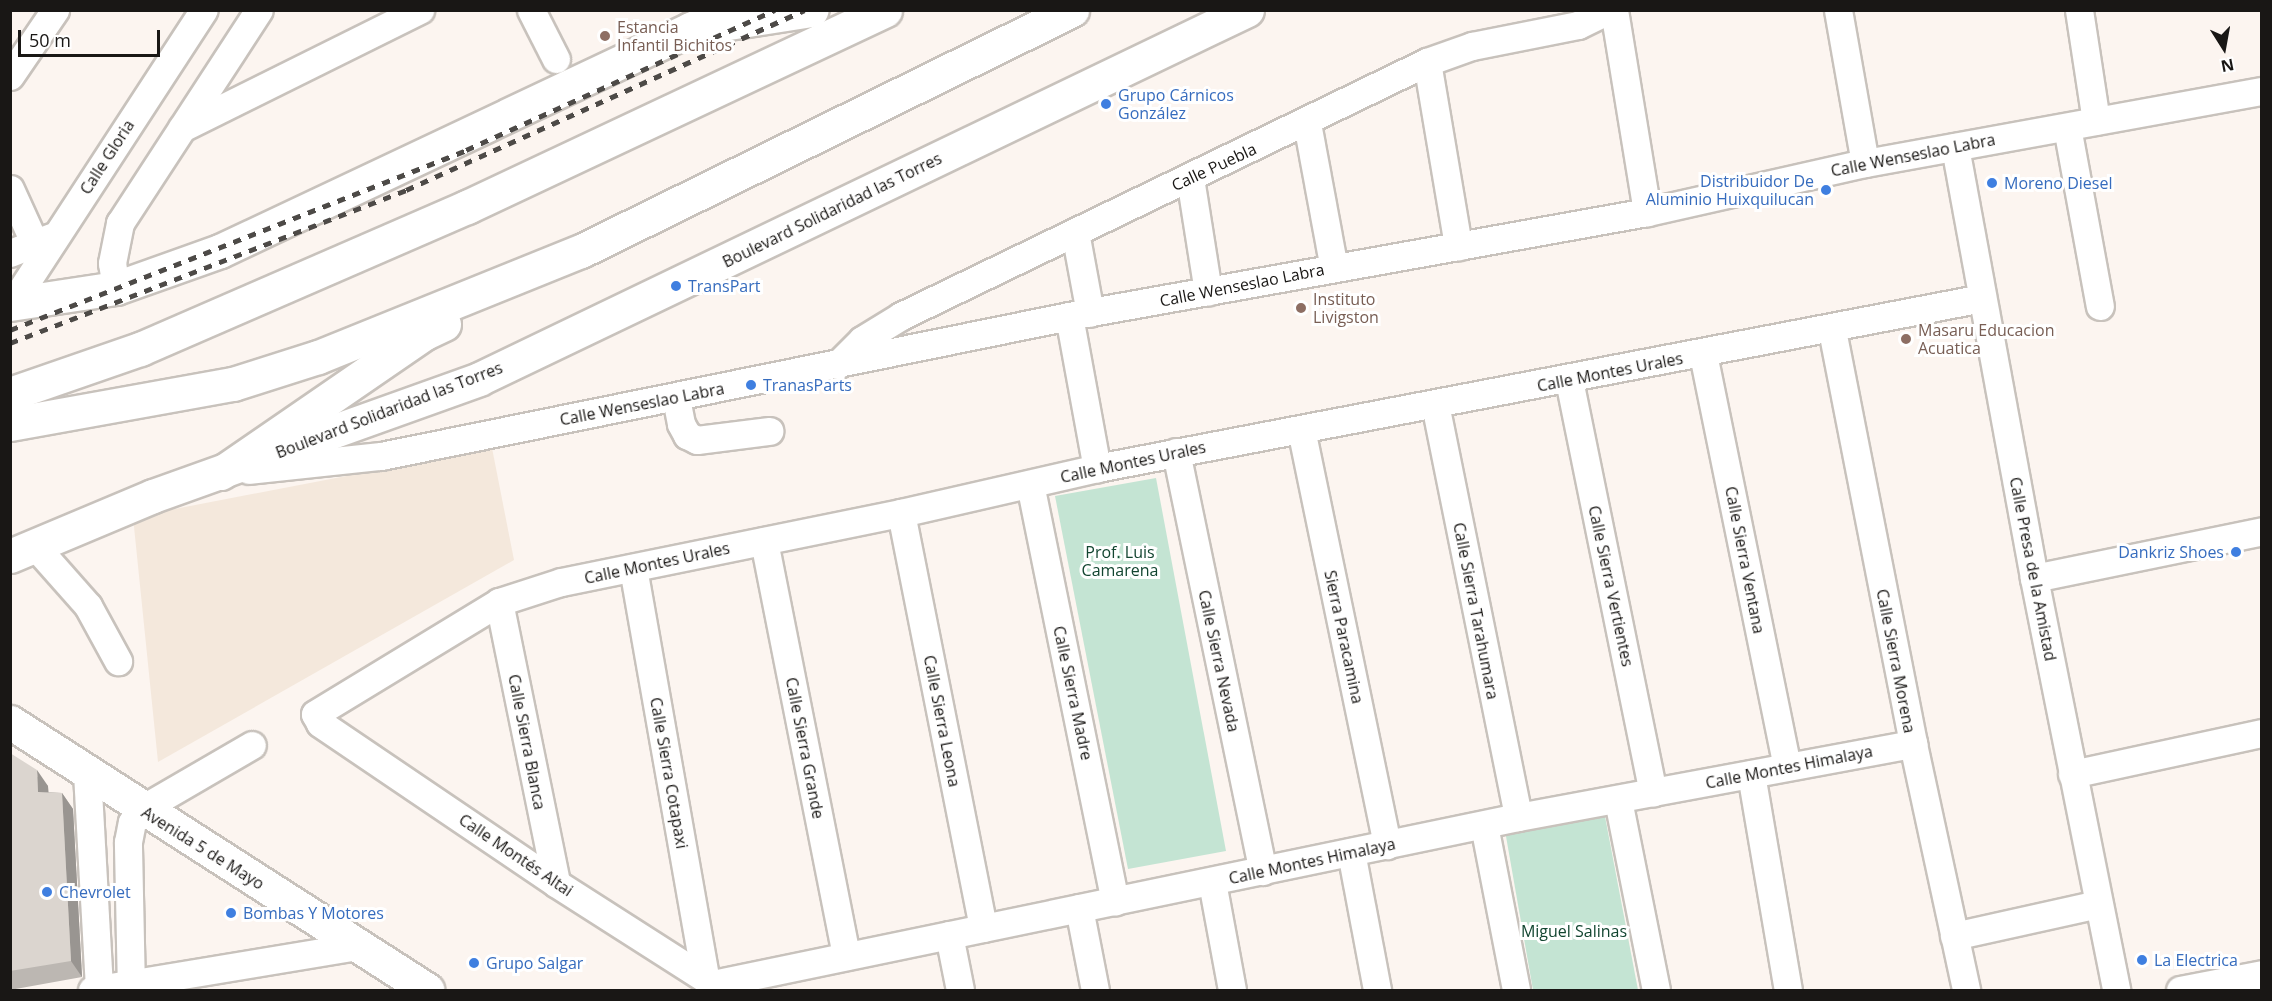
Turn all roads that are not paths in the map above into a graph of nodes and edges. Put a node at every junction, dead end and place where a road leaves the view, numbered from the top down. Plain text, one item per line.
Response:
1 (54, 10) edge
2 (204, 10) edge
3 (259, 10) edge
4 (531, 10) edge
5 (729, 10) edge
6 (812, 10) edge
7 (885, 10) edge
8 (1072, 10) edge
9 (1247, 10) edge
10 (1609, 10) edge
11 (1614, 10) edge
12 (1838, 10) edge
13 (2079, 10) edge
14 (419, 11) edge
15 (690, 29) junction
16 (556, 59) dead end
17 (1427, 62) junction
18 (10, 76) edge
19 (2262, 91) edge
20 (2096, 121) junction
21 (1307, 123) junction
22 (2067, 127) junction
23 (180, 129) junction
24 (1955, 147) junction
25 (1865, 163) junction
26 (1190, 178) junction
27 (10, 189) edge
28 (1647, 212) junction
29 (1075, 232) junction
30 (34, 244) edge
31 (1458, 246) junction
32 (581, 251) junction
33 (1334, 268) junction
34 (116, 288) junction
35 (1208, 292) junction
36 (1982, 298) junction
37 (11, 304) edge
38 (2100, 306) dead end
39 (1079, 314) junction
40 (1832, 330) junction
41 (1704, 354) junction
42 (837, 365) junction
43 (1569, 380) junction
44 (10, 394) edge
45 (676, 398) junction
46 (1435, 404) junction
47 (10, 424) edge
48 (1300, 429) junction
49 (769, 431) dead end
50 (1176, 452) junction
51 (1097, 468) junction
52 (221, 473) junction
53 (1030, 484) junction
54 (901, 513) junction
55 (2262, 532) edge
56 (764, 541) junction
57 (23, 551) edge
58 (633, 568) junction
59 (2034, 578) junction
60 (499, 602) junction
61 (118, 661) dead end
62 (315, 714) joint
63 (10, 722) edge
64 (2262, 734) edge
65 (1912, 744) junction
66 (252, 746) dead end
67 (1786, 767) junction
68 (87, 772) junction
69 (1751, 774) junction
70 (2072, 774) junction
71 (1653, 793) junction
72 (1618, 800) junction
73 (142, 809) junction
74 (1518, 817) junction
75 (1484, 825) junction
76 (1387, 845) junction
77 (1351, 852) junction
78 (1263, 871) junction
79 (1212, 882) junction
80 (556, 883) junction
81 (1115, 901) junction
82 (2098, 904) junction
83 (1079, 908) junction
84 (983, 928) junction
85 (950, 935) junction
86 (1954, 936) junction
87 (359, 946) junction
88 (846, 956) junction
89 (2262, 974) edge
90 (714, 984) edge
91 (131, 987) edge
92 (96, 990) edge
93 (427, 990) edge
94 (960, 990) edge
95 (1095, 990) edge
96 (1232, 990) edge
97 (1377, 990) edge
98 (1516, 990) edge
99 (1656, 990) edge
100 (1788, 990) edge
101 (1966, 990) edge
102 (2116, 990) edge
103 (2180, 990) edge

1 - 18 street
2 - 30 street, Calle Gloria
3 - 23 street
4 - 16 street
5 - 15 main road
6 - 15 main road
7 - 44 main road
8 - 32 main road
9 - 52 main road, Boulevard Solidaridad las Torres
10 - 17 street, Calle Puebla
11 - 28 street
12 - 25 street
13 - 20 street
14 - 23 street
15 - 34 main road
17 - 21 street, Calle Puebla
17 - 31 street
19 - 20 street, Calle Wenseslao Labra
20 - 22 street, Calle Wenseslao Labra
21 - 26 street, Calle Puebla
21 - 33 street
22 - 24 street, Calle Wenseslao Labra
22 - 38 street
23 - 34 street
24 - 25 street, Calle Wenseslao Labra
24 - 36 street, Calle Presa de la Amistad
25 - 28 street, Calle Wenseslao Labra
26 - 29 street, Calle Puebla
26 - 35 street
27 - 30 street
28 - 31 street, Calle Wenseslao Labra
29 - 39 street
29 - 42 street, Calle Puebla
30 - 37 street, Calle Gloria
31 - 33 street, Calle Wenseslao Labra
32 - 47 main road
32 - 52 main road
33 - 35 street, Calle Wenseslao Labra
34 - 37 main road
35 - 39 street, Calle Wenseslao Labra
36 - 40 street, Calle Montes Urales
36 - 59 street, Calle Presa de la Amistad
39 - 42 street, Calle Wenseslao Labra
39 - 51 street
40 - 41 street, Calle Montes Urales
40 - 65 street, Calle Sierra Morena
41 - 43 street, Calle Montes Urales
41 - 67 street, Calle Sierra Ventana
42 - 45 street, Calle Wenseslao Labra
43 - 46 street, Calle Montes Urales
43 - 71 street, Calle Sierra Vertientes
45 - 49 street
45 - 52 street, Calle Wenseslao Labra
46 - 48 street, Calle Montes Urales
46 - 74 street, Calle Sierra Tarahumara
48 - 50 street, Calle Montes Urales
48 - 76 street, Sierra Paracamina
50 - 51 street, Calle Montes Urales
50 - 78 street, Calle Sierra Nevada
51 - 53 street, Calle Montes Urales
52 - 57 main road, Boulevard Solidaridad las Torres
53 - 54 street, Calle Montes Urales
53 - 81 street, Calle Sierra Madre
54 - 56 street, Calle Montes Urales
54 - 84 street, Calle Sierra Leona
55 - 59 street
56 - 58 street, Calle Montes Urales
56 - 88 street, Calle Sierra Grande
57 - 61 street
58 - 60 street, Calle Montes Urales
58 - 90 street, Calle Sierra Cotapaxi
59 - 70 street, Calle Presa de la Amistad
60 - 62 street, Calle Montes Urales
60 - 80 street, Calle Sierra Blanca
62 - 80 street, Calle Montés Altai
63 - 68 main road, Avenida 5 de Mayo
64 - 70 street
65 - 67 street, Calle Montes Himalaya
65 - 86 street, Calle Sierra Morena
66 - 73 street
67 - 69 street, Calle Montes Himalaya
68 - 73 main road, Avenida 5 de Mayo
68 - 92 street
69 - 71 street, Calle Montes Himalaya
69 - 100 street
70 - 82 street, Calle Presa de la Amistad
71 - 72 street, Calle Montes Himalaya
72 - 74 street, Calle Montes Himalaya
72 - 99 street
73 - 87 main road, Avenida 5 de Mayo
73 - 91 street
74 - 75 street, Calle Montes Himalaya
75 - 76 street, Calle Montes Himalaya
75 - 98 street
76 - 77 street, Calle Montes Himalaya
77 - 78 street, Calle Montes Himalaya
77 - 97 street
78 - 79 street, Calle Montes Himalaya
79 - 81 street, Calle Montes Himalaya
79 - 96 street
80 - 90 street, Calle Montés Altai
81 - 83 street, Calle Montes Himalaya
82 - 86 street
82 - 102 street, Calle Presa de la Amistad
83 - 84 street, Calle Montes Himalaya
83 - 95 street
84 - 85 street, Calle Montes Himalaya
85 - 88 street, Calle Montes Himalaya
85 - 94 street
86 - 101 street, Calle Sierra Morena
87 - 91 street
87 - 93 main road, Avenida 5 de Mayo
88 - 90 street, Calle Montes Himalaya
89 - 103 street
91 - 92 street

